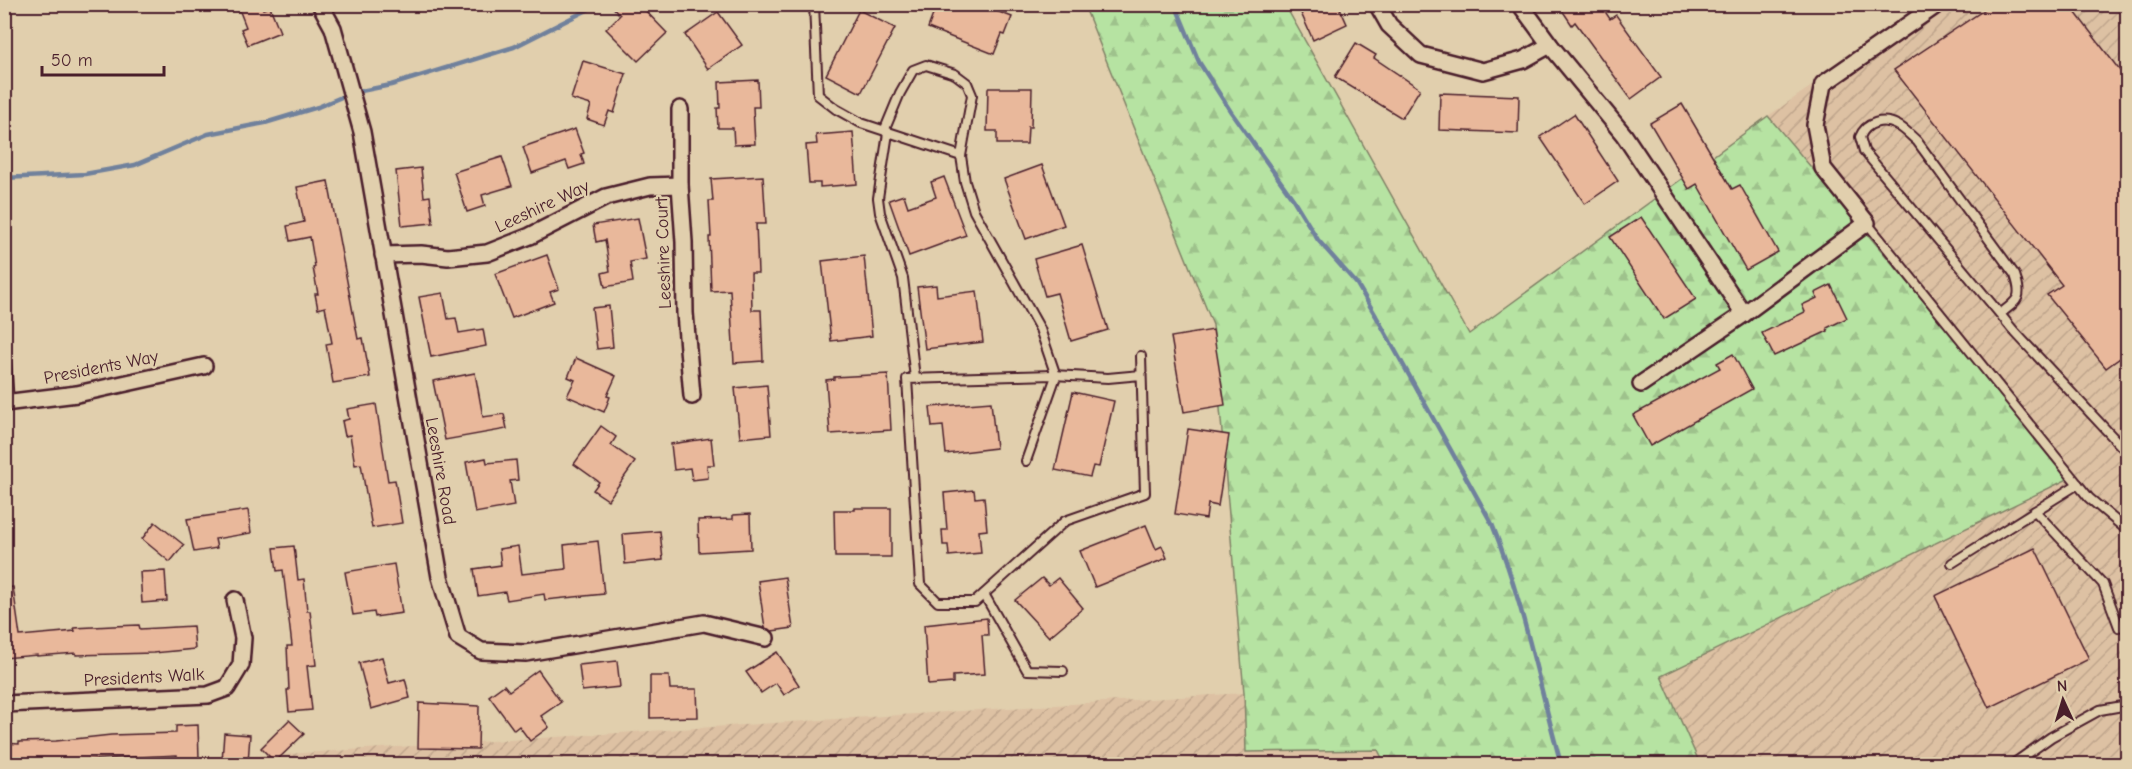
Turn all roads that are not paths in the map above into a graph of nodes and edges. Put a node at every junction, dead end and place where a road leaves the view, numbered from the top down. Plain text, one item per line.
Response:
1 (320, 4) edge
2 (814, 4) edge
3 (1377, 4) edge
4 (1520, 4) edge
5 (1938, 4) edge
6 (1550, 45) junction
7 (680, 109) dead end
8 (887, 132) junction
9 (961, 156) junction
10 (680, 185) junction
11 (1867, 223) junction
12 (383, 255) junction
13 (1744, 314) junction
14 (2000, 314) junction
15 (1141, 356) dead end
16 (6, 361) dead end
17 (204, 366) dead end
18 (1056, 375) junction
19 (1141, 375) junction
20 (911, 379) junction
21 (1641, 384) dead end
22 (692, 396) dead end
23 (7, 402) edge
24 (2127, 449) edge
25 (1026, 461) dead end
26 (2078, 484) junction
27 (2035, 511) junction
28 (2127, 531) edge
29 (1952, 563) dead end
30 (984, 594) junction
31 (235, 600) dead end
32 (2119, 627) dead end
33 (766, 638) dead end
34 (1064, 671) dead end
35 (4, 704) edge
36 (2127, 705) edge
37 (2013, 765) edge

1 - 12 street, Leeshire Road
2 - 8 lane
3 - 6 street
4 - 6 street
5 - 11 street
6 - 13 street
7 - 10 street, Leeshire Court
8 - 9 lane
8 - 9 lane
8 - 20 lane
9 - 18 lane
10 - 12 street, Leeshire Way
10 - 22 street, Leeshire Court
11 - 13 street
11 - 26 lane
12 - 33 street, Leeshire Road
13 - 21 street
14 - 14 lane
14 - 24 lane
15 - 19 lane
16 - 23 lane
17 - 23 street, Presidents Way
18 - 19 lane
18 - 20 lane
18 - 25 lane
19 - 30 lane
20 - 30 lane
26 - 27 lane
26 - 28 lane
27 - 29 lane
27 - 32 lane
30 - 34 lane
31 - 35 street, Presidents Walk
36 - 37 lane

